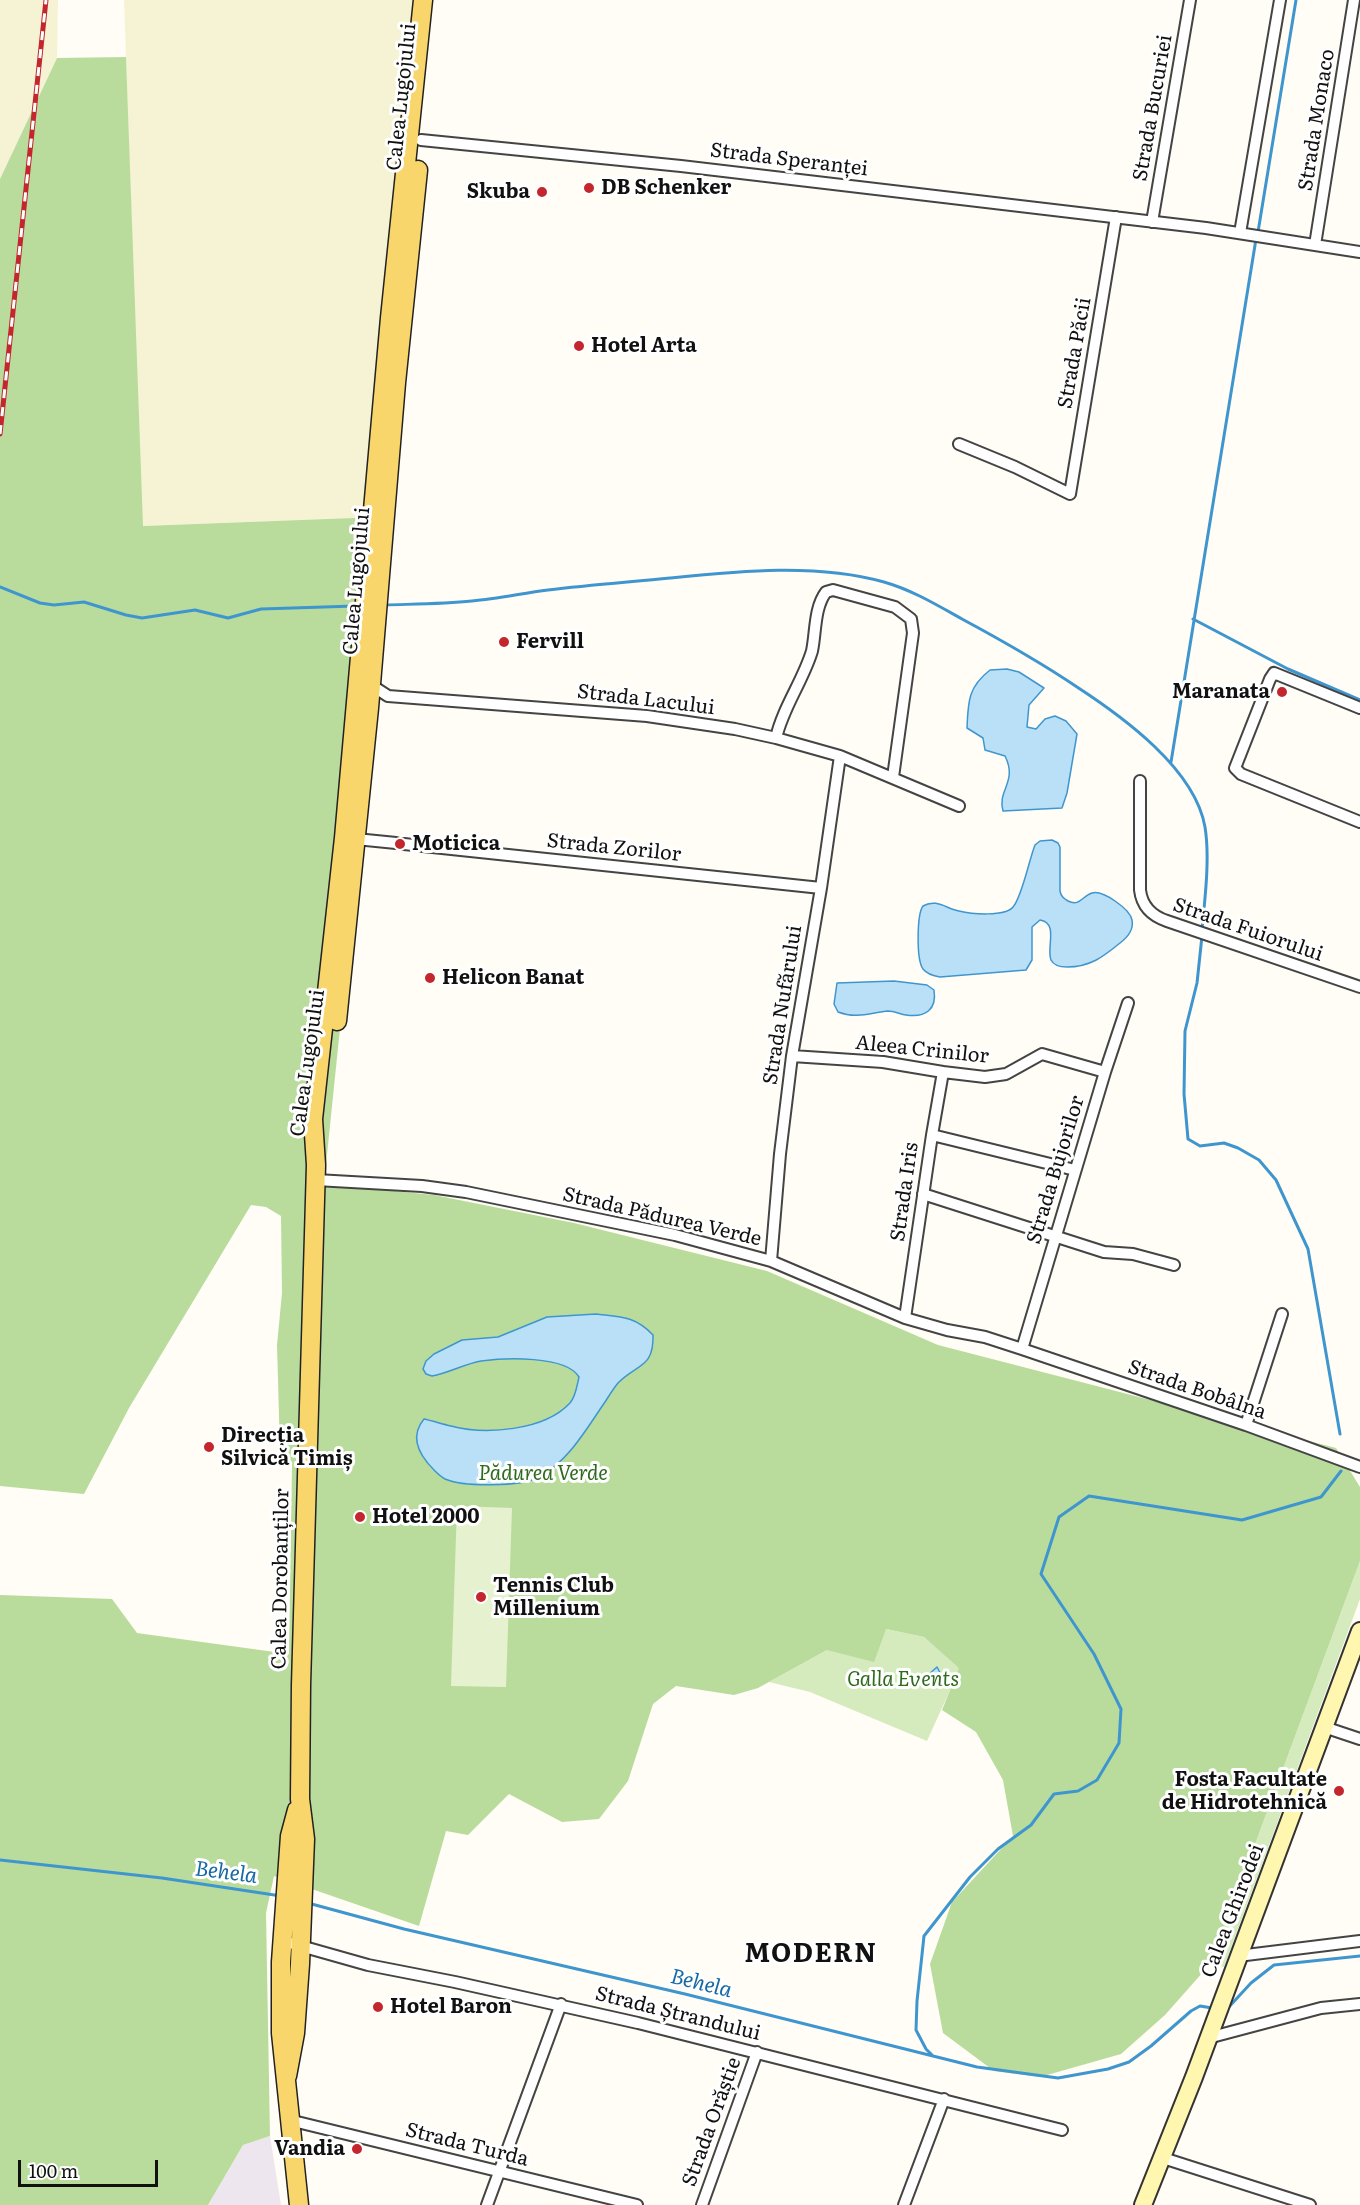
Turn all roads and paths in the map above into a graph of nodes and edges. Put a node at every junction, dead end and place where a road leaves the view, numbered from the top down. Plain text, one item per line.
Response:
1 (423, 0) edge
2 (435, 0) edge
3 (1190, 0) edge
4 (1280, 0) edge
5 (1354, 0) edge
6 (421, 140) junction
7 (1116, 217) junction
8 (1152, 222) junction
9 (1240, 233) junction
10 (1315, 245) junction
11 (1360, 252) edge
12 (959, 444) dead end
13 (371, 685) junction
14 (388, 696) junction
15 (369, 708) junction
16 (1360, 708) edge
17 (776, 738) junction
18 (840, 756) junction
19 (893, 777) junction
20 (1140, 781) dead end
21 (959, 806) dead end
22 (1360, 822) edge
23 (356, 839) junction
24 (821, 888) junction
25 (1360, 987) edge
26 (1128, 1004) dead end
27 (792, 1056) junction
28 (943, 1072) junction
29 (1105, 1072) junction
30 (932, 1135) junction
31 (1075, 1170) junction
32 (316, 1172) junction
33 (923, 1194) junction
34 (1055, 1236) junction
35 (771, 1262) junction
36 (1174, 1265) dead end
37 (1281, 1314) dead end
38 (905, 1318) junction
39 (1022, 1349) junction
40 (1246, 1425) junction
41 (1360, 1467) edge
42 (1360, 1631) edge
43 (1324, 1726) junction
44 (1360, 1739) edge
45 (294, 1908) junction
46 (283, 1941) junction
47 (1360, 1941) edge
48 (301, 1946) junction
49 (1238, 1956) junction
50 (561, 2004) junction
51 (1360, 2004) edge
52 (1208, 2038) junction
53 (757, 2052) junction
54 (287, 2076) junction
55 (944, 2099) junction
56 (289, 2120) junction
57 (1062, 2130) dead end
58 (1162, 2158) junction
59 (500, 2171) junction
60 (298, 2205) edge
61 (487, 2205) edge
62 (637, 2205) edge
63 (702, 2205) edge
64 (904, 2205) edge
65 (1143, 2205) edge
66 (1310, 2205) edge

1 - 32 main road, Calea Lugojului
2 - 6 main road, Calea Lugojului
3 - 8 street, Strada Bucuriei
4 - 9 street
5 - 10 street, Strada Monaco
6 - 7 street, Strada Speranței
6 - 13 main road, Calea Lugojului
7 - 8 street, Strada Speranței
7 - 12 street, Strada Păcii
8 - 9 street, Strada Speranței
9 - 10 street, Strada Speranței
10 - 11 street, Strada Speranței
13 - 14 street, Strada Lacului
13 - 15 main road, Calea Lugojului
14 - 15 street
14 - 17 street, Strada Lacului
15 - 23 main road, Calea Lugojului
16 - 22 street
17 - 18 street, Strada Lacului
17 - 19 street
18 - 19 street, Strada Lacului
18 - 24 street, Strada Nufărului
19 - 21 street, Strada Lacului
20 - 25 street, Strada Fuiorului
23 - 24 street, Strada Zorilor
23 - 32 main road, Calea Lugojului
24 - 27 street, Strada Nufărului
26 - 29 street, Strada Bujorilor
27 - 28 street, Aleea Crinilor
27 - 35 street, Strada Nufărului
28 - 29 street, Aleea Crinilor
28 - 30 street, Strada Iris
29 - 31 street, Strada Bujorilor
30 - 31 street
30 - 33 street, Strada Iris
31 - 34 street, Strada Bujorilor
32 - 35 street, Strada Pădurea Verde
32 - 45 main road, Calea Dorobanților
33 - 34 street
33 - 38 street, Strada Iris
34 - 36 street
34 - 39 street, Strada Bujorilor
35 - 38 street, Strada Pădurea Verde
37 - 40 street
38 - 39 street, Strada Pădurea Verde
39 - 40 street, Strada Bobâlna
40 - 41 street, Strada Bobâlna
42 - 43 street, Calea Ghirodei
43 - 44 street
43 - 49 street, Calea Ghirodei
45 - 46 main road, Calea Dorobanților
45 - 48 main road, Calea Dorobanților
46 - 48 street, Strada Ștrandului
46 - 54 main road, Calea Dorobanților
47 - 49 street
48 - 50 street, Strada Ștrandului
48 - 54 main road, Calea Dorobanților
49 - 52 street, Calea Ghirodei
50 - 53 street, Strada Ștrandului
50 - 59 street
51 - 52 street
52 - 58 street, Calea Ghirodei
53 - 55 street, Strada Ștrandului
53 - 63 street, Strada Orăștie
54 - 56 main road, Calea Dorobanților
55 - 57 street, Strada Ștrandului
55 - 64 street
56 - 59 street, Strada Turda
56 - 60 main road, Calea Dorobanților
58 - 65 street, Calea Ghirodei
58 - 66 street
59 - 61 street
59 - 62 street, Strada Turda

